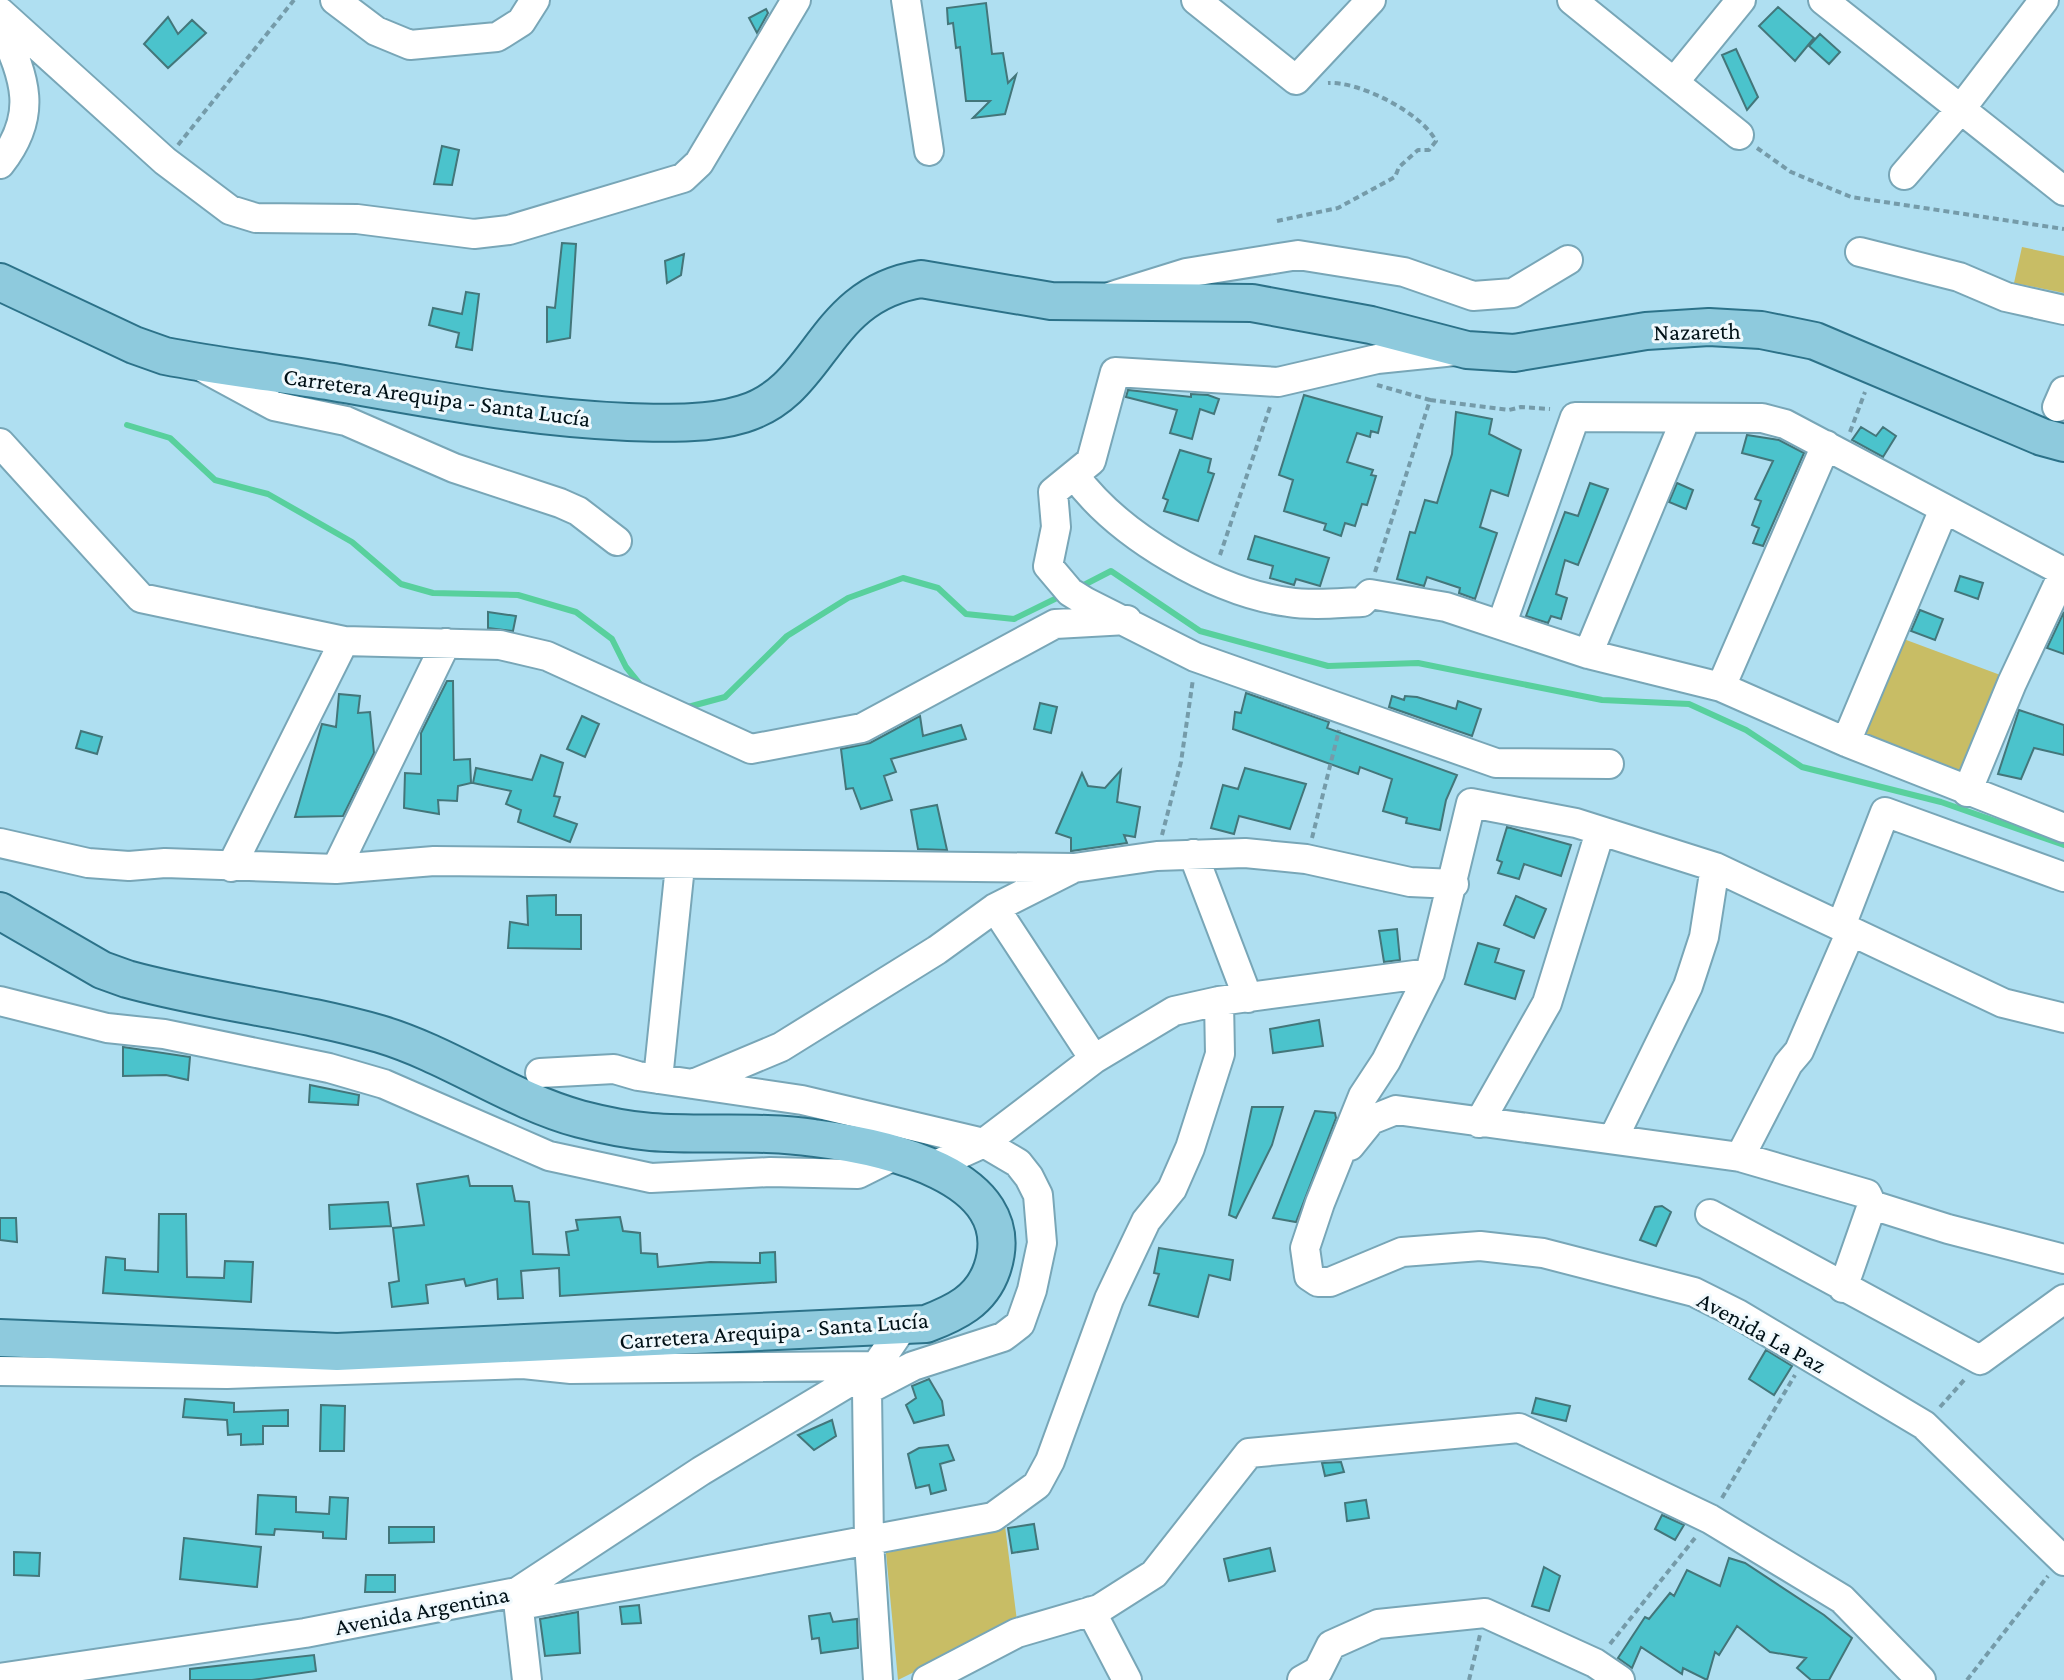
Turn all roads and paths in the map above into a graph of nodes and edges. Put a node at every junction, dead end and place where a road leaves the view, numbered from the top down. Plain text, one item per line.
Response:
1 (294, 0) edge
2 (335, 0) edge
3 (535, 0) edge
4 (796, 0) edge
5 (906, 0) edge
6 (1196, 0) edge
7 (1371, 0) edge
8 (1572, 0) edge
9 (1741, 0) edge
10 (1823, 0) edge
11 (2044, 0) edge
12 (2058, 0) edge
13 (2064, 5) edge
14 (0, 12) edge
15 (0, 22) edge
16 (1296, 80) junction
17 (1675, 81) junction
18 (1960, 110) junction
19 (1739, 135) dead end
20 (929, 151) dead end
21 (165, 161) junction
22 (0, 164) edge
23 (1904, 175) dead end
24 (2064, 191) edge
25 (1277, 221) dead end
26 (1860, 252) dead end
27 (1568, 260) dead end
28 (0, 282) edge
29 (1088, 303) junction
30 (2064, 310) edge
31 (1315, 314) joint
32 (1467, 350) junction
33 (191, 361) junction
34 (1875, 365) junction
35 (1278, 382) junction
36 (1371, 383) dead end
37 (1430, 400) junction
38 (1563, 413) junction
39 (1686, 418) junction
40 (0, 443) edge
41 (2064, 443) edge
42 (1834, 449) junction
43 (1075, 476) junction
44 (1944, 509) junction
45 (617, 541) dead end
46 (1212, 580) junction
47 (1370, 594) junction
48 (1127, 620) junction
49 (1502, 623) junction
50 (344, 641) junction
51 (446, 643) junction
52 (1588, 654) junction
53 (1195, 657) junction
54 (1721, 687) junction
55 (1344, 712) junction
56 (1846, 742) junction
57 (1609, 764) dead end
58 (1967, 792) junction
59 (2064, 828) edge
60 (1600, 832) junction
61 (0, 843) edge
62 (1193, 854) junction
63 (1157, 856) junction
64 (1306, 859) junction
65 (680, 866) junction
66 (231, 867) junction
67 (1715, 867) junction
68 (1074, 868) junction
69 (336, 869) junction
70 (2064, 877) edge
71 (1454, 884) junction
72 (995, 908) junction
73 (0, 911) edge
74 (1846, 928) junction
75 (1430, 973) junction
76 (1248, 998) junction
77 (0, 1001) edge
78 (1219, 1001) junction
79 (2064, 1018) edge
80 (1094, 1059) junction
81 (540, 1073) dead end
82 (658, 1079) junction
83 (693, 1085) junction
84 (1479, 1123) junction
85 (1614, 1137) junction
86 (984, 1143) junction
87 (894, 1156) junction
88 (1740, 1157) junction
89 (1336, 1164) junction
90 (931, 1167) junction
91 (1872, 1205) junction
92 (1710, 1214) dead end
93 (2064, 1259) edge
94 (1843, 1288) junction
95 (2064, 1299) edge
96 (904, 1325) junction
97 (0, 1338) edge
98 (1980, 1360) junction
99 (0, 1371) edge
100 (872, 1378) junction
101 (1924, 1425) junction
102 (869, 1542) junction
103 (2063, 1559) edge
104 (519, 1599) junction
105 (1091, 1611) junction
106 (1485, 1613) junction
107 (1313, 1677) edge
108 (0, 1678) edge
109 (527, 1680) edge
110 (878, 1680) edge
111 (927, 1680) edge
112 (1127, 1680) edge
113 (1469, 1680) edge
114 (1620, 1680) edge
115 (1921, 1680) edge
116 (1967, 1680) edge

1 - 21 path
2 - 3 street
4 - 21 street
5 - 20 street
6 - 16 street
7 - 16 street
8 - 17 street
9 - 17 street
10 - 18 street
11 - 18 street
12 - 13 street
14 - 21 street
15 - 22 street
16 - 25 path
17 - 19 street
18 - 23 street
18 - 24 street
26 - 30 street
27 - 29 street
28 - 33 main road, Carretera Arequipa - Santa Lucía
29 - 31 main road, Carretera Arequipa - Santa Lucía
29 - 33 main road, Carretera Arequipa - Santa Lucía
31 - 32 main road, Nazareth
32 - 34 main road, Nazareth
32 - 35 street
33 - 45 street
34 - 41 main road, Nazareth
34 - 42 path
35 - 43 street
35 - 46 path
36 - 37 path
37 - 38 path
37 - 47 path
38 - 39 street
38 - 49 street
39 - 42 street
39 - 52 street
40 - 50 street
42 - 44 street
42 - 54 street
43 - 46 street
43 - 48 street
44 - 56 street
44 - 58 street
46 - 47 street
47 - 49 street
48 - 51 street
48 - 53 street
49 - 52 street
50 - 51 street
50 - 66 street
51 - 69 street
52 - 54 street
53 - 55 street
53 - 63 path
54 - 56 street
55 - 57 street
55 - 64 path
56 - 58 street
58 - 59 street
60 - 67 street
60 - 71 street
60 - 84 street
61 - 66 street
62 - 63 street
62 - 64 street
62 - 76 street
63 - 68 street
64 - 71 street
65 - 68 street
65 - 69 street
65 - 82 street
66 - 69 street
67 - 74 street
67 - 85 street
68 - 72 street
70 - 74 street
71 - 75 street
72 - 80 street
72 - 83 street
73 - 87 main road, Carretera Arequipa - Santa Lucía
74 - 79 street
74 - 88 street
75 - 76 street
75 - 89 street
76 - 78 street
77 - 87 street
78 - 80 street
78 - 102 street
80 - 86 street
81 - 82 street
82 - 83 street
83 - 86 street
84 - 85 street
84 - 89 street
85 - 88 street
86 - 90 street
86 - 100 street
87 - 90 main road, Carretera Arequipa - Santa Lucía
88 - 91 street
89 - 101 street, Avenida La Paz
90 - 96 main road, Carretera Arequipa - Santa Lucía
91 - 93 street
91 - 94 street
92 - 94 street
94 - 98 street
95 - 98 street
96 - 97 main road, Carretera Arequipa - Santa Lucía
96 - 100 street, Avenida Argentina
98 - 101 path
99 - 100 street
100 - 102 street
100 - 104 street, Avenida Argentina
101 - 103 street, Avenida La Paz
102 - 104 street
102 - 110 street
103 - 116 path
104 - 108 street, Avenida Argentina
104 - 109 street
105 - 111 street
105 - 112 street
105 - 115 street
106 - 107 street
106 - 113 path
106 - 114 street

